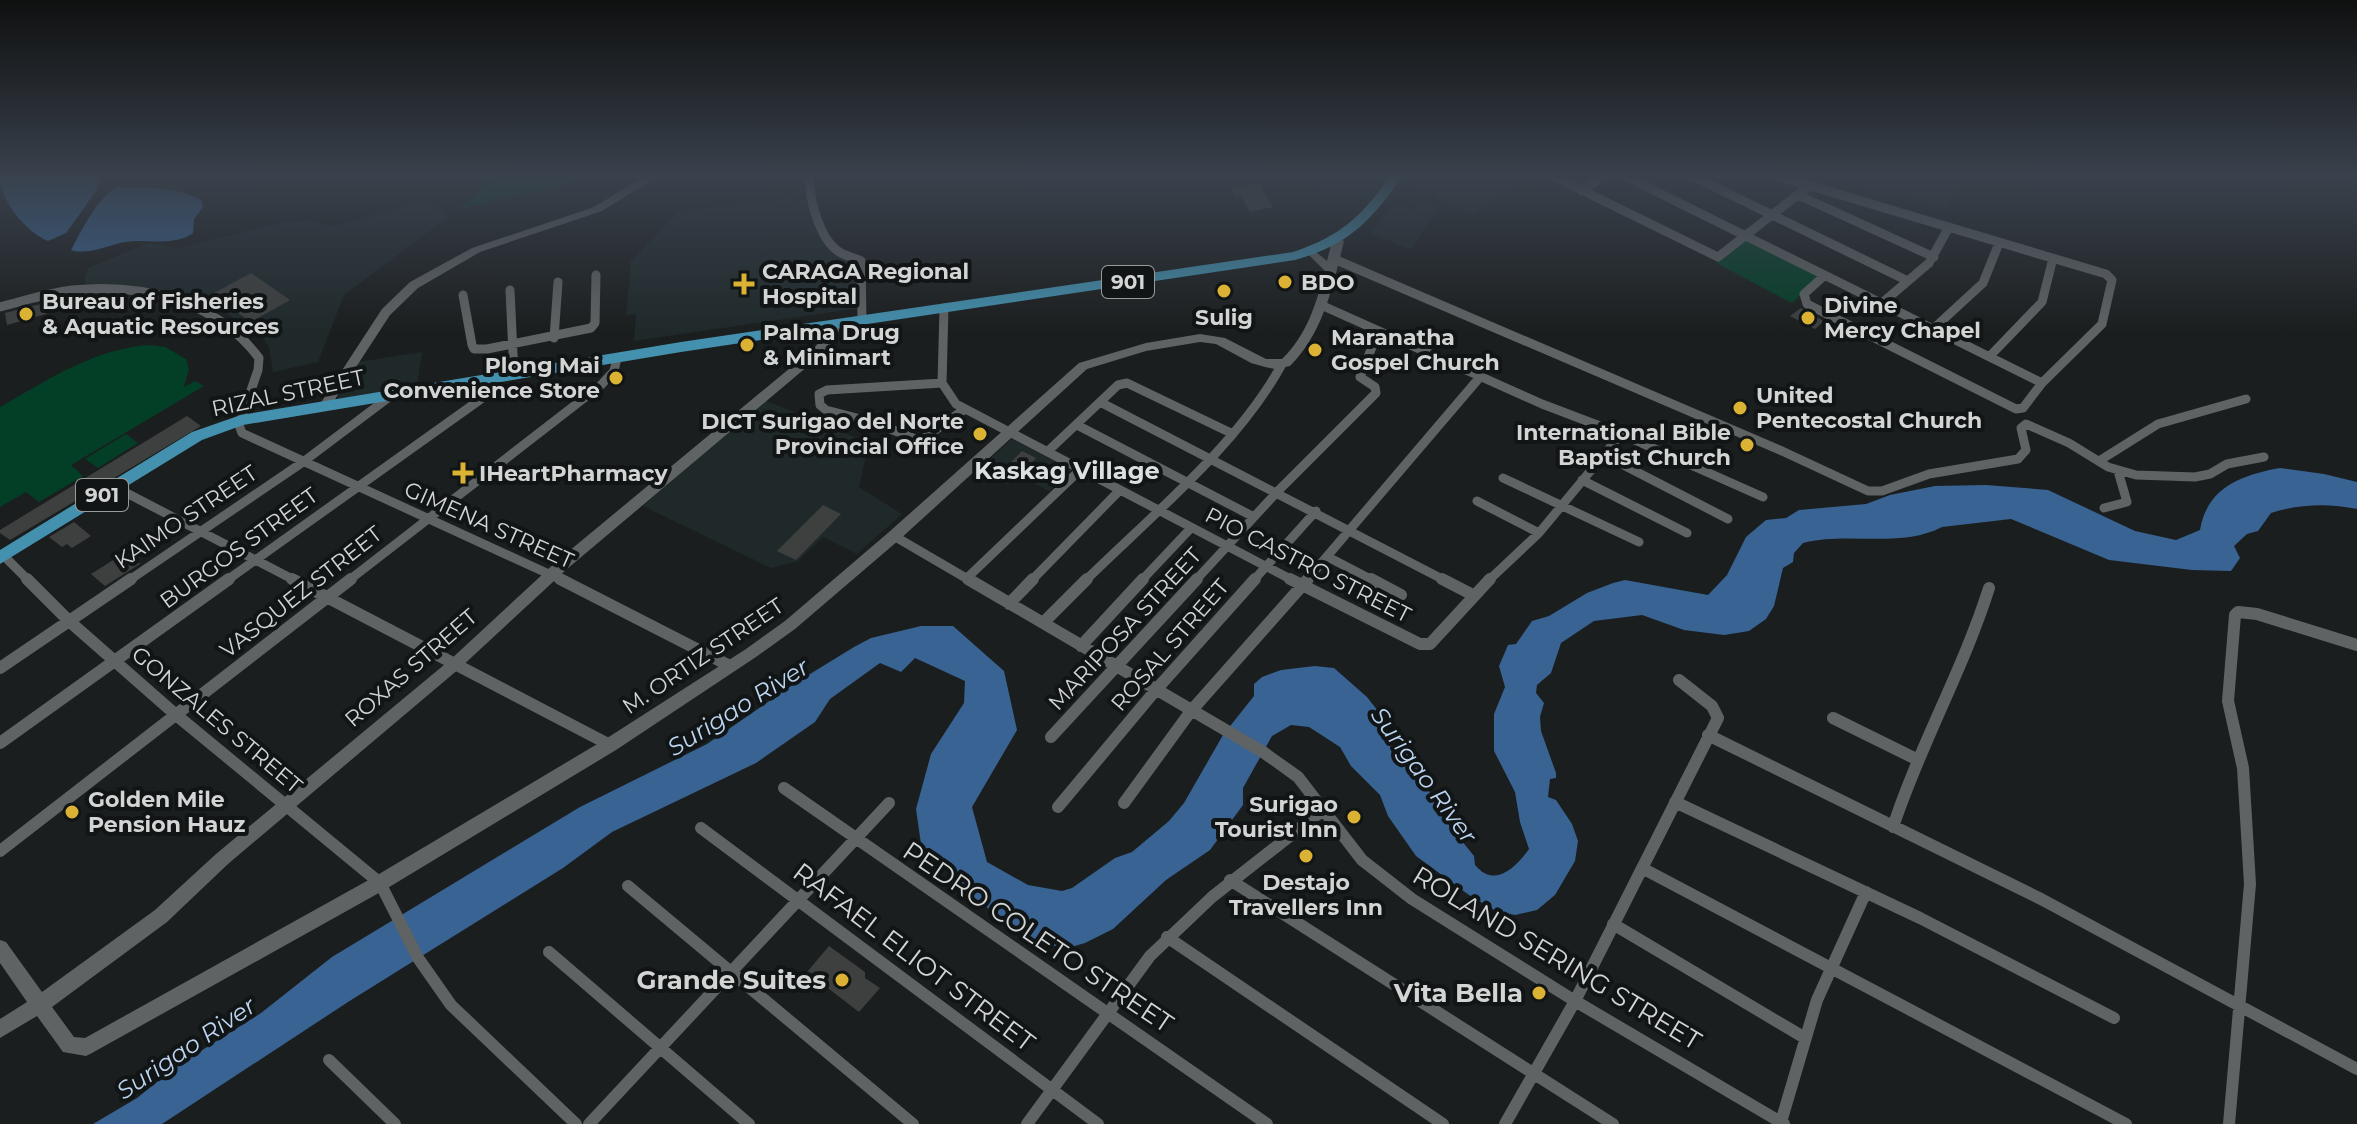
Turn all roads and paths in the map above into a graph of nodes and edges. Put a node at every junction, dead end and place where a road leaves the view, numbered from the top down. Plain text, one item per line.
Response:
1 (543, 227) edge
2 (825, 227) edge
3 (1357, 227) edge
4 (1655, 227) edge
5 (1727, 227) edge
6 (1758, 227) edge
7 (1798, 227) edge
8 (1869, 227) edge
9 (1949, 227) edge
10 (1950, 227) edge
11 (1746, 237) junction
12 (1338, 241) junction
13 (1999, 243) junction
14 (1311, 251) junction
15 (1934, 257) junction
16 (2053, 258) junction
17 (1332, 265) junction
18 (596, 275) dead end
19 (1825, 275) junction
20 (1908, 281) junction
21 (558, 282) dead end
22 (510, 290) dead end
23 (463, 295) dead end
24 (1882, 303) junction
25 (1321, 305) junction
26 (0, 307) edge
27 (944, 308) junction
28 (862, 320) junction
29 (835, 324) junction
30 (1933, 329) junction
31 (1378, 332) junction
32 (554, 338) junction
33 (512, 345) junction
34 (1990, 356) junction
35 (617, 358) junction
36 (1282, 364) junction
37 (514, 375) junction
38 (1480, 377) junction
39 (494, 378) junction
40 (942, 383) junction
41 (2042, 383) junction
42 (392, 395) junction
43 (2246, 399) dead end
44 (1100, 402) junction
45 (326, 404) junction
46 (965, 409) junction
47 (241, 420) junction
48 (1077, 425) junction
49 (1010, 432) junction
50 (1233, 434) junction
51 (1621, 434) junction
52 (1047, 452) junction
53 (1604, 455) junction
54 (1209, 456) junction
55 (2264, 457) dead end
56 (2099, 461) junction
57 (303, 462) junction
58 (1080, 470) junction
59 (2118, 471) junction
60 (1503, 478) dead end
61 (1582, 480) junction
62 (1185, 481) junction
63 (115, 487) junction
64 (356, 488) junction
65 (1120, 490) junction
66 (1277, 492) junction
67 (1763, 497) dead end
68 (1477, 501) dead end
69 (1561, 503) junction
70 (1155, 508) junction
71 (2104, 508) dead end
72 (1316, 511) junction
73 (1254, 517) junction
74 (427, 518) junction
75 (1728, 519) dead end
76 (1191, 528) junction
77 (1352, 530) junction
78 (201, 531) junction
79 (1539, 533) junction
80 (1687, 533) dead end
81 (894, 536) junction
82 (1639, 542) dead end
83 (1228, 548) junction
84 (2, 557) edge
85 (1328, 557) junction
86 (256, 562) junction
87 (1265, 567) junction
88 (552, 575) junction
89 (967, 578) junction
90 (1302, 585) junction
91 (1989, 588) dead end
92 (1401, 595) dead end
93 (1473, 595) junction
94 (327, 598) junction
95 (1009, 604) junction
96 (69, 621) junction
97 (1043, 623) junction
98 (2357, 645) edge
99 (1081, 646) junction
100 (116, 661) junction
101 (455, 664) junction
102 (730, 666) junction
103 (1115, 666) junction
104 (0, 668) edge
105 (1679, 680) dead end
106 (1155, 691) junction
107 (1191, 711) junction
108 (175, 714) junction
109 (1833, 718) dead end
110 (1708, 735) junction
111 (1051, 737) dead end
112 (0, 743) edge
113 (610, 745) junction
114 (1916, 759) junction
115 (784, 788) dead end
116 (1675, 802) junction
117 (889, 803) dead end
118 (1124, 803) dead end
119 (286, 805) junction
120 (1058, 807) dead end
121 (1323, 810) junction
122 (1893, 827) junction
123 (701, 828) dead end
124 (854, 840) junction
125 (0, 851) edge
126 (1642, 868) junction
127 (1230, 880) junction
128 (380, 883) junction
129 (628, 886) dead end
130 (1866, 892) junction
131 (798, 900) junction
132 (1613, 924) junction
133 (1167, 937) junction
134 (0, 948) edge
135 (549, 952) dead end
136 (1831, 968) junction
137 (731, 974) junction
138 (1575, 1001) junction
139 (42, 1003) junction
140 (2238, 1007) junction
141 (1108, 1012) junction
142 (2114, 1018) dead end
143 (0, 1029) edge
144 (1805, 1038) junction
145 (659, 1048) junction
146 (329, 1060) dead end
147 (2357, 1069) edge
148 (1535, 1073) junction
149 (1052, 1090) junction
150 (1783, 1123) edge
151 (395, 1124) edge
152 (576, 1124) edge
153 (589, 1124) edge
154 (749, 1124) edge
155 (913, 1124) edge
156 (1027, 1124) edge
157 (1098, 1124) edge
158 (1267, 1124) edge
159 (1443, 1124) edge
160 (1505, 1124) edge
161 (1613, 1124) edge
162 (2126, 1124) edge
163 (2229, 1124) edge

1 - 45 street
2 - 28 street
3 - 12 main road, 901
4 - 11 street
5 - 11 street
6 - 11 street
7 - 20 street
8 - 15 street
9 - 15 street
10 - 13 street
11 - 19 street
12 - 14 main road, 901
12 - 17 street
13 - 16 street
13 - 30 street
14 - 17 street
14 - 27 main road, 901
15 - 20 street
16 - 34 street
16 - 41 street
17 - 25 street
17 - 56 street
18 - 32 street
19 - 24 street
19 - 41 street
20 - 24 street
21 - 32 street
22 - 33 street
23 - 33 street
24 - 30 street
25 - 31 street
25 - 36 street
26 - 47 street
27 - 28 main road, 901
27 - 40 street
28 - 29 main road, 901
29 - 35 main road, 901
29 - 88 street, ROXAS STREET
30 - 34 street
31 - 38 street
31 - 66 street, MARIPOSA STREET
32 - 33 street
33 - 37 street
34 - 41 street
35 - 37 main road, RIZAL STREET / 901
35 - 74 street, VASQUEZ STREET
36 - 49 street, M. ORTIZ STREET
36 - 50 street
37 - 39 main road, RIZAL STREET / 901
38 - 51 street
38 - 77 street
39 - 42 main road, RIZAL STREET / 901
39 - 64 street, BURGOS STREET
40 - 46 street
40 - 46 street
42 - 45 main road, RIZAL STREET / 901
42 - 57 street, KAIMO STREET
43 - 56 street
44 - 48 street
44 - 50 street
44 - 54 street
45 - 47 main road, RIZAL STREET / 901
46 - 49 street, PIO CASTRO STREET
47 - 57 street, GIMENA STREET
47 - 63 main road, RIZAL STREET / 901
48 - 52 street
48 - 62 street
49 - 52 street, PIO CASTRO STREET
49 - 81 street, M. ORTIZ STREET
50 - 54 street
51 - 53 street, PIO CASTRO STREET
51 - 67 street
52 - 58 street, PIO CASTRO STREET
53 - 61 street, PIO CASTRO STREET
53 - 75 street
54 - 62 street
54 - 66 street
55 - 59 street
56 - 59 street
57 - 64 street, GIMENA STREET
57 - 78 street, KAIMO STREET
58 - 65 street, PIO CASTRO STREET
58 - 89 street
59 - 71 street
60 - 69 street
61 - 69 street, PIO CASTRO STREET
61 - 80 street
62 - 70 street
62 - 73 street
63 - 78 street
63 - 84 main road, RIZAL STREET / 901
64 - 74 street, GIMENA STREET
64 - 86 street, BURGOS STREET
65 - 70 street, PIO CASTRO STREET
65 - 95 street
66 - 72 street
66 - 73 street, MARIPOSA STREET
68 - 79 street
69 - 79 street, PIO CASTRO STREET
69 - 82 street
70 - 76 street, PIO CASTRO STREET
70 - 97 street
72 - 77 street
72 - 87 street, ROSAL STREET
73 - 83 street, MARIPOSA STREET
74 - 88 street, GIMENA STREET
74 - 94 street, VASQUEZ STREET
76 - 83 street, PIO CASTRO STREET
76 - 99 street
77 - 85 street
77 - 93 street
78 - 86 street
78 - 96 street, KAIMO STREET
79 - 93 street, PIO CASTRO STREET
81 - 89 street, ROLAND SERING STREET
81 - 102 street, M. ORTIZ STREET
83 - 87 street, PIO CASTRO STREET
83 - 103 street, MARIPOSA STREET
84 - 96 street, GONZALES STREET
85 - 90 street
85 - 92 street
86 - 94 street
86 - 100 street, BURGOS STREET
87 - 90 street, PIO CASTRO STREET
87 - 106 street, ROSAL STREET
88 - 101 street, ROXAS STREET
88 - 102 street, GIMENA STREET
89 - 95 street, ROLAND SERING STREET
90 - 93 street, PIO CASTRO STREET
90 - 107 street
91 - 114 street
94 - 101 street
94 - 108 street, VASQUEZ STREET
95 - 97 street, ROLAND SERING STREET
96 - 100 street, GONZALES STREET
96 - 104 street, KAIMO STREET
97 - 99 street, ROLAND SERING STREET
98 - 140 street
99 - 103 street, ROLAND SERING STREET
100 - 108 street, GONZALES STREET
100 - 112 street, BURGOS STREET
101 - 113 street
101 - 119 street, ROXAS STREET
102 - 113 street, M. ORTIZ STREET
103 - 106 street, ROLAND SERING STREET
103 - 111 street, MARIPOSA STREET
105 - 110 street
106 - 107 street, ROLAND SERING STREET
106 - 120 street, ROSAL STREET
107 - 118 street
107 - 121 street, ROLAND SERING STREET
108 - 119 street, GONZALES STREET
108 - 125 street, VASQUEZ STREET
109 - 114 street
110 - 116 street
110 - 122 street
113 - 128 street, M. ORTIZ STREET
114 - 122 street
115 - 124 street, PEDRO COLETO STREET
116 - 126 street
116 - 130 street
117 - 124 street
119 - 128 street, GONZALES STREET
119 - 139 street, ROXAS STREET
121 - 127 street
121 - 138 street, ROLAND SERING STREET
122 - 140 street
123 - 131 street, RAFAEL ELIOT STREET
124 - 131 street
124 - 141 street, PEDRO COLETO STREET
126 - 132 street
126 - 136 street
127 - 133 street
127 - 148 street
128 - 139 street, M. ORTIZ STREET
128 - 152 street, GONZALES STREET
129 - 137 street
130 - 136 street
130 - 142 street
131 - 137 street
131 - 149 street, RAFAEL ELIOT STREET
132 - 138 street
132 - 144 street
133 - 141 street
133 - 159 street
134 - 139 street
135 - 145 street
136 - 144 street
136 - 162 street
137 - 145 street
137 - 155 street
138 - 148 street
138 - 150 street, ROLAND SERING STREET
139 - 143 street, ROXAS STREET
140 - 147 street
140 - 163 street
141 - 149 street
141 - 158 street, PEDRO COLETO STREET
144 - 150 street
145 - 153 street
145 - 154 street
146 - 151 street
148 - 160 street
148 - 161 street
149 - 156 street
149 - 157 street, RAFAEL ELIOT STREET

